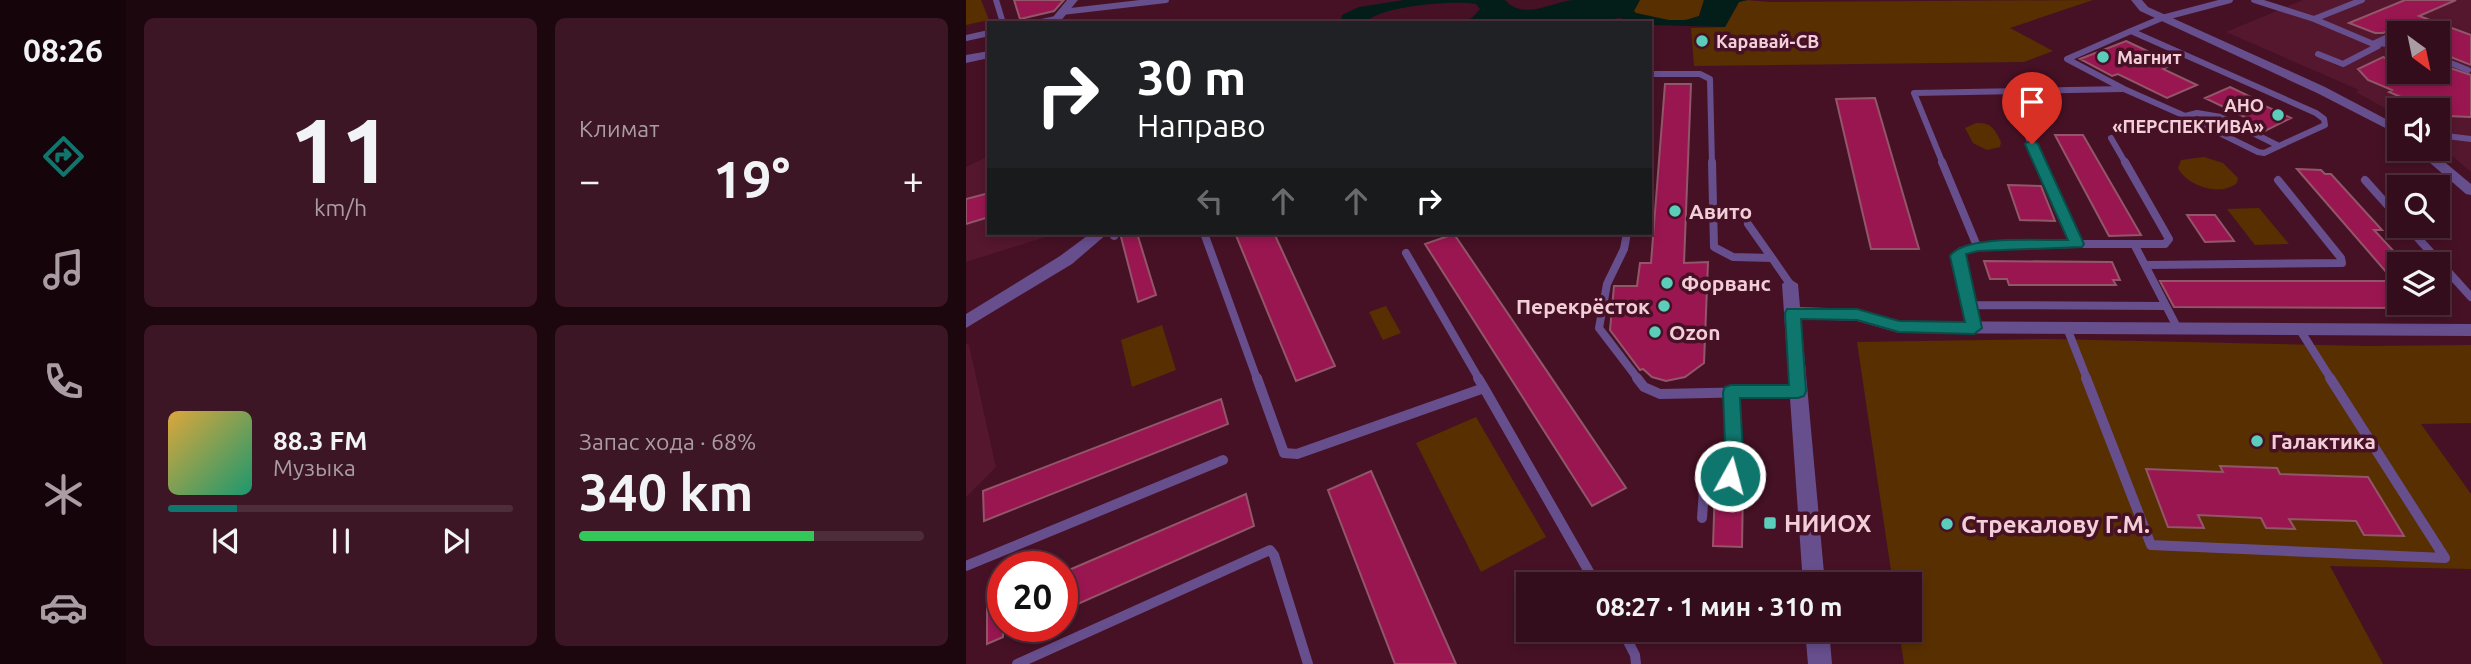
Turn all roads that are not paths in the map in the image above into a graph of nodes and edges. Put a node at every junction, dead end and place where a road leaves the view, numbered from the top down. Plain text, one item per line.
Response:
1 (996, 0) edge
2 (1073, 0) edge
3 (1166, 0) edge
4 (2136, 0) edge
5 (2230, 0) edge
6 (2254, 0) edge
7 (2362, 0) edge
8 (1059, 13) edge
9 (2162, 18) junction
10 (2314, 19) junction
11 (1002, 21) edge
12 (1041, 21) edge
13 (2129, 30) junction
14 (987, 33) edge
15 (2387, 37) edge
16 (966, 38) edge
17 (2375, 43) junction
18 (2387, 44) edge
19 (987, 54) edge
20 (2318, 54) dead end
21 (966, 59) edge
22 (2450, 63) edge
23 (2468, 70) dead end
24 (1652, 74) edge
25 (2124, 89) junction
26 (2185, 116) junction
27 (2387, 124) edge
28 (2450, 136) edge
29 (2028, 137) dead end
30 (2111, 138) dead end
31 (2471, 139) edge
32 (2279, 146) junction
33 (2435, 161) edge
34 (2278, 180) dead end
35 (2365, 180) dead end
36 (2471, 191) edge
37 (2387, 205) edge
38 (1748, 224) dead end
39 (1106, 235) edge
40 (1205, 235) edge
41 (1627, 235) edge
42 (2418, 238) edge
43 (2077, 244) junction
44 (2134, 244) junction
45 (1977, 246) junction
46 (1406, 253) dead end
47 (1772, 258) junction
48 (2146, 265) junction
49 (1790, 284) joint
50 (2471, 297) edge
51 (1968, 305) junction
52 (2164, 306) junction
53 (1792, 313) junction
54 (966, 323) edge
55 (1974, 328) junction
56 (2067, 328) junction
57 (2178, 329) junction
58 (2300, 330) junction
59 (2471, 330) edge
60 (1484, 388) junction
61 (1735, 388) junction
62 (1798, 391) junction
63 (1223, 460) dead end
64 (1702, 518) dead end
65 (966, 566) edge
66 (1589, 572) edge
67 (1813, 572) edge
68 (1628, 642) edge
69 (1819, 642) edge
70 (1017, 664) edge
71 (1308, 664) edge
72 (1636, 664) edge
73 (1820, 664) edge

1 - 11 lane
2 - 8 street
3 - 8 lane
4 - 9 street
5 - 9 lane
6 - 10 lane
7 - 10 lane
8 - 12 lane
9 - 13 lane
9 - 27 street
10 - 17 lane
13 - 25 lane
13 - 32 lane
14 - 16 lane
15 - 17 lane
17 - 18 lane
17 - 20 lane
19 - 21 street
22 - 23 lane
24 - 47 lane
25 - 26 lane
25 - 45 lane
26 - 32 lane
26 - 32 lane
28 - 31 lane
29 - 43 lane
30 - 44 lane
33 - 36 street
34 - 48 lane
35 - 37 lane
38 - 47 lane
39 - 54 street
40 - 60 lane
41 - 61 lane
42 - 50 lane
43 - 44 lane
43 - 45 lane
44 - 48 lane
45 - 51 lane
46 - 60 lane
47 - 49 lane
48 - 52 lane
49 - 53 street
51 - 52 lane
51 - 55 lane
52 - 57 lane
53 - 55 street
53 - 62 street
55 - 56 street
56 - 57 street
56 - 58 lane
57 - 58 street
58 - 59 street
60 - 66 lane
61 - 62 lane
61 - 64 lane
62 - 67 street
63 - 65 lane
68 - 72 lane
69 - 73 street
70 - 71 lane

